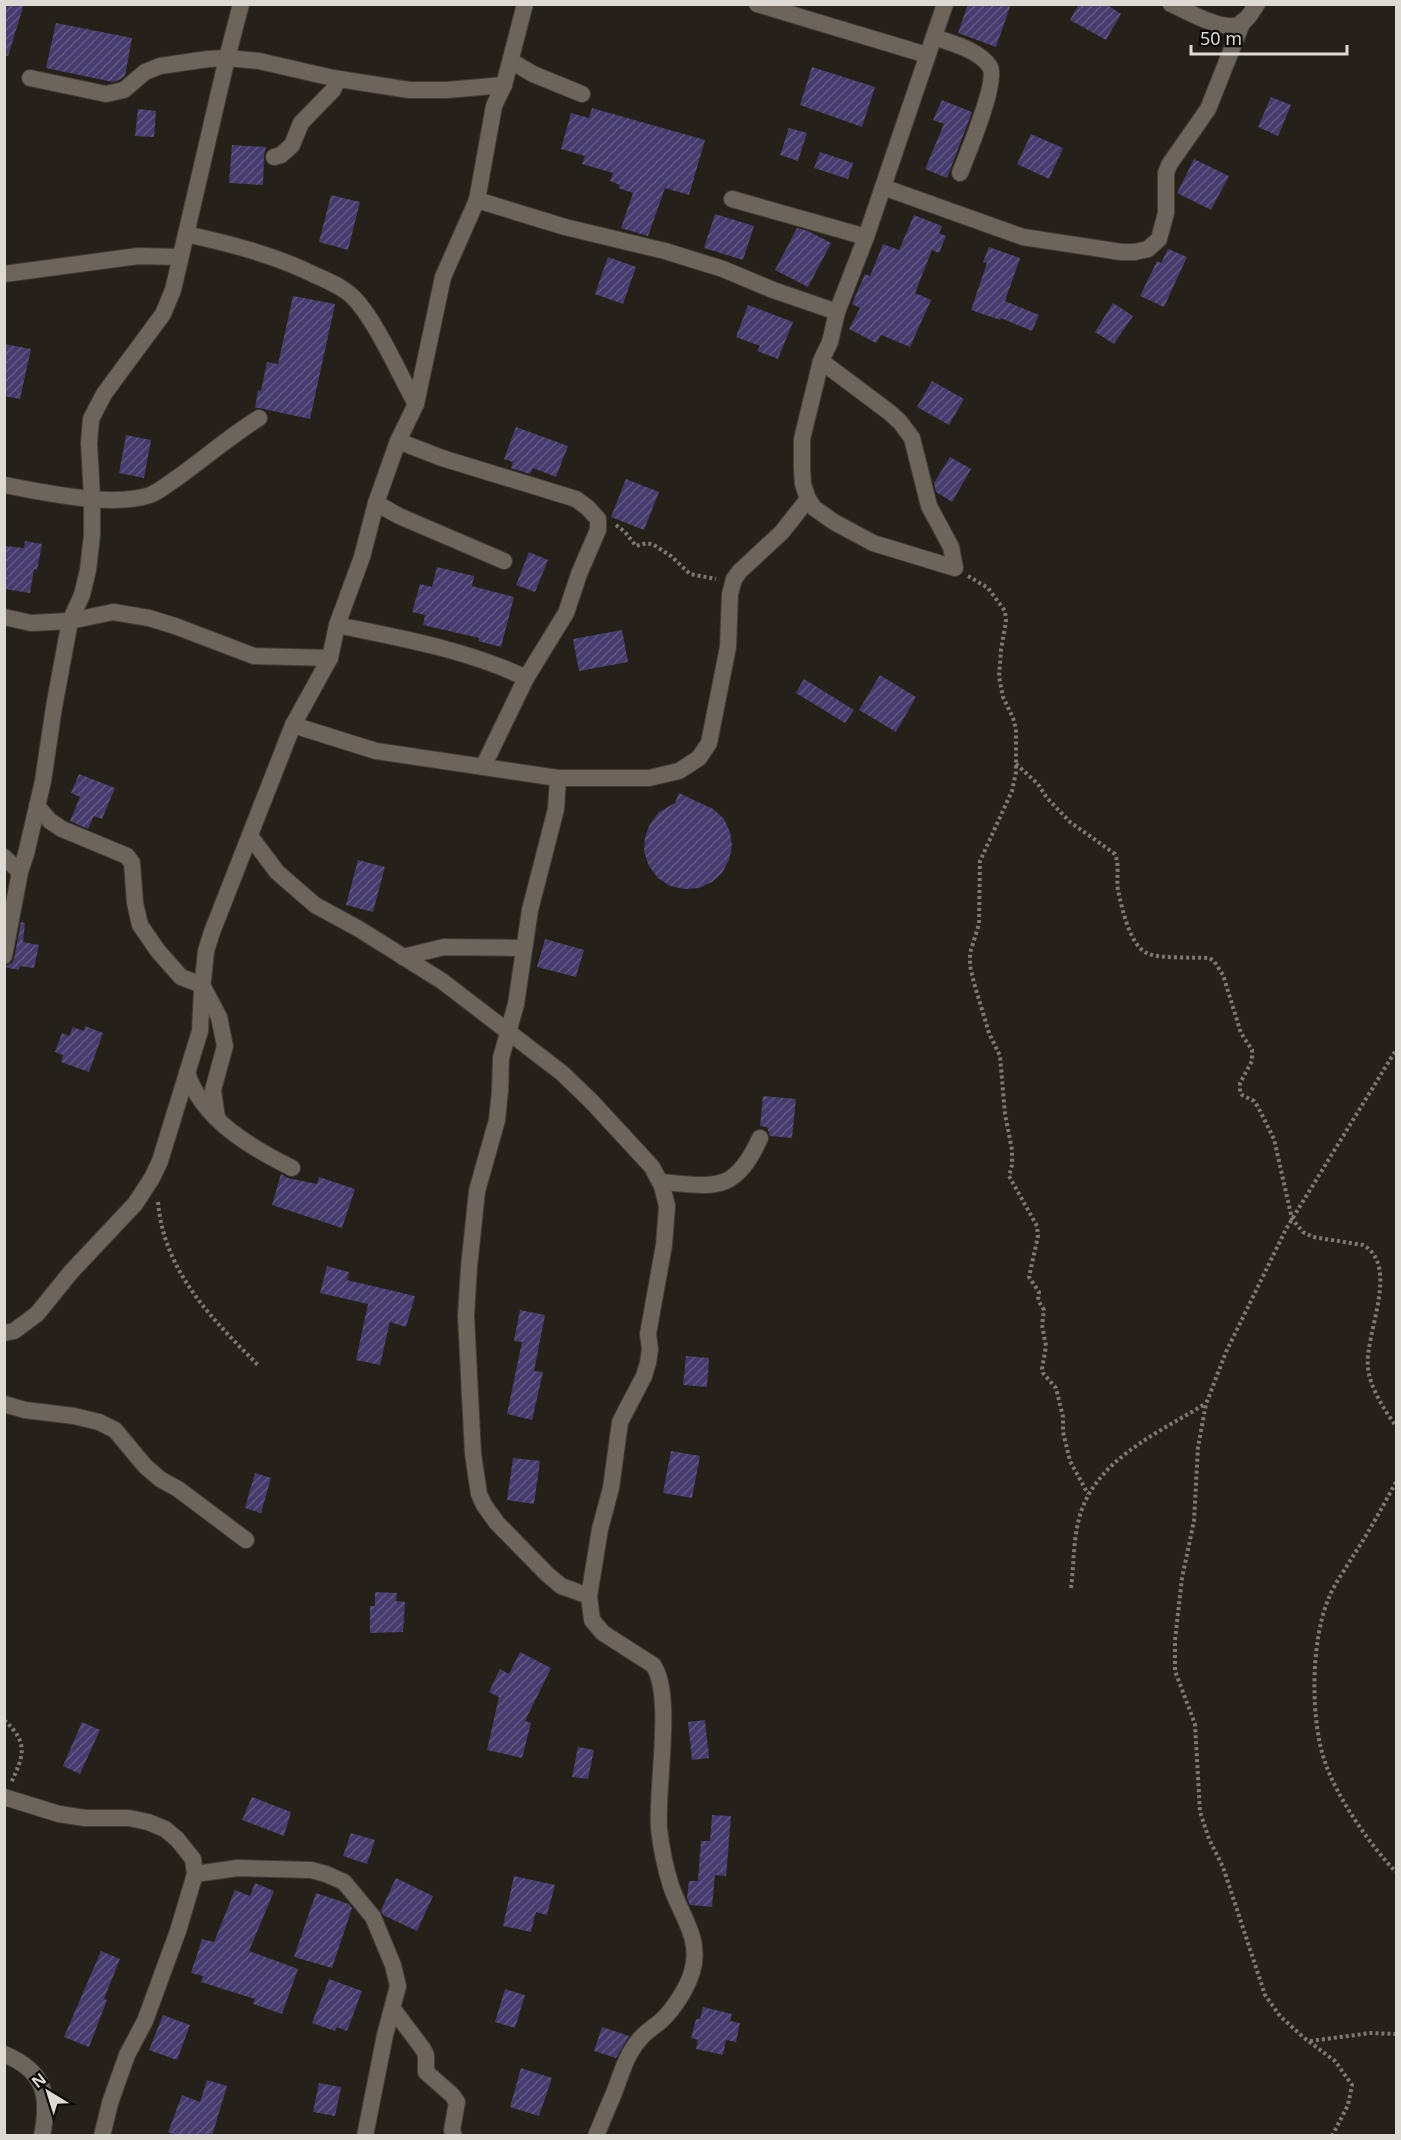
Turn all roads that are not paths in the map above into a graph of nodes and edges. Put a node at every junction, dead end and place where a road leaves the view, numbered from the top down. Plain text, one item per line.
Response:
1 (241, 4) edge
2 (525, 4) edge
3 (757, 4) edge
4 (945, 4) edge
5 (1170, 4) edge
6 (1257, 4) edge
7 (1243, 21) junction
8 (933, 36) junction
9 (927, 55) junction
10 (227, 58) junction
11 (511, 61) junction
12 (30, 78) dead end
13 (338, 79) junction
14 (504, 85) junction
15 (582, 94) dead end
16 (274, 157) dead end
17 (960, 173) dead end
18 (883, 187) junction
19 (732, 199) dead end
20 (477, 200) junction
21 (186, 234) junction
22 (867, 237) junction
23 (180, 257) junction
24 (4, 274) edge
25 (837, 312) junction
26 (821, 361) junction
27 (416, 404) junction
28 (259, 418) dead end
29 (398, 441) junction
30 (4, 485) edge
31 (93, 498) junction
32 (808, 499) junction
33 (376, 503) junction
34 (504, 561) dead end
35 (4, 617) edge
36 (70, 621) junction
37 (337, 625) junction
38 (330, 658) junction
39 (526, 678) junction
40 (293, 725) junction
41 (483, 767) junction
42 (558, 778) junction
43 (37, 806) junction
44 (250, 836) junction
45 (4, 857) edge
46 (20, 872) junction
47 (523, 948) junction
48 (4, 956) edge
49 (404, 957) junction
50 (202, 985) junction
51 (509, 1033) junction
52 (186, 1073) junction
53 (217, 1118) junction
54 (760, 1138) dead end
55 (292, 1168) dead end
56 (660, 1182) junction
57 (4, 1333) edge
58 (4, 1404) edge
59 (246, 1540) dead end
60 (589, 1596) junction
61 (5, 1797) edge
62 (195, 1874) junction
63 (393, 2009) junction
64 (4, 2054) edge
65 (42, 2136) edge
66 (102, 2136) edge
67 (365, 2136) edge
68 (454, 2136) edge
69 (597, 2136) edge

1 - 10 street
2 - 11 street
3 - 9 street
4 - 8 street
5 - 7 street
6 - 7 street
7 - 18 street
8 - 9 street
8 - 17 street
9 - 18 street
10 - 12 street
10 - 13 street
10 - 21 street
11 - 14 street
11 - 15 street
13 - 14 street
13 - 16 street
14 - 20 street
18 - 22 street
19 - 22 street
20 - 25 street
20 - 27 street
21 - 23 street
21 - 27 street
22 - 25 street
23 - 24 street
23 - 31 street
25 - 26 street
26 - 32 street
26 - 32 street
27 - 29 street
28 - 31 street
29 - 33 street
29 - 39 street
30 - 31 street
31 - 36 street
32 - 42 street
33 - 34 street
33 - 37 street
35 - 36 street
36 - 38 street
36 - 43 street
37 - 38 street
37 - 39 street
38 - 40 street
39 - 41 street
40 - 41 street
40 - 44 street
41 - 42 street
42 - 47 street
43 - 46 street
43 - 50 street
44 - 49 street
44 - 50 street
45 - 46 street
46 - 48 street
47 - 49 street
47 - 51 street
49 - 51 street
50 - 52 street
50 - 53 street
51 - 56 street
51 - 60 street
52 - 53 street
52 - 57 street
53 - 55 street
54 - 56 street
56 - 60 street
58 - 59 street
60 - 69 street
61 - 62 street
62 - 63 street
62 - 66 street
63 - 67 street
63 - 68 street
64 - 65 street

